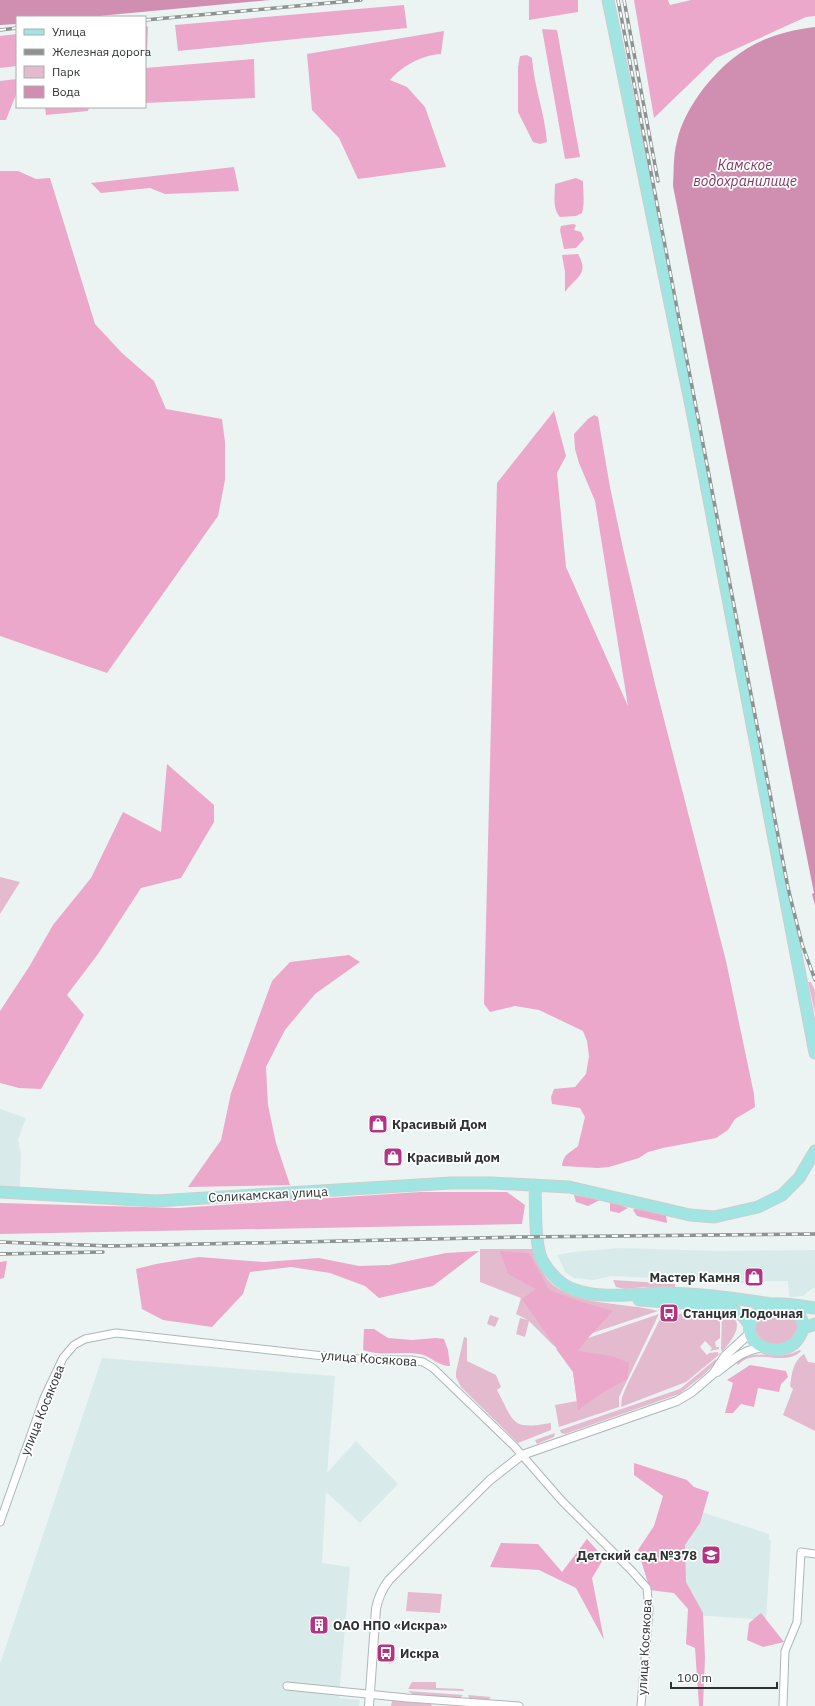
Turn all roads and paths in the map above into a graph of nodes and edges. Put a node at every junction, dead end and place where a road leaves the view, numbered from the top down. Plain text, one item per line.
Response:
1 (608, 0) edge
2 (815, 1053) edge
3 (815, 1151) edge
4 (535, 1185) junction
5 (0, 1192) edge
6 (617, 1296) junction
7 (771, 1304) junction
8 (788, 1306) junction
9 (815, 1308) edge
10 (815, 1324) edge
11 (804, 1328) junction
12 (750, 1329) junction
13 (763, 1348) junction
14 (713, 1374) junction
15 (522, 1455) junction
16 (0, 1522) edge
17 (815, 1554) edge
18 (287, 1686) dead end
19 (370, 1694) junction
20 (369, 1706) edge
21 (519, 1706) edge
22 (641, 1706) edge
23 (783, 1706) edge

1 - 2 main road
3 - 4 main road, Соликамская улица
4 - 5 main road, Соликамская улица
4 - 6 main road
6 - 7 main road
6 - 12 main road
7 - 8 main road
7 - 12 main road
8 - 9 main road
8 - 11 main road
10 - 11 main road
11 - 13 main road
12 - 13 main road
12 - 14 street
13 - 14 street
14 - 15 street
15 - 16 street, улица Косякова
15 - 19 street
15 - 22 street, улица Косякова
17 - 23 street
18 - 19 street
19 - 20 street
19 - 21 street

